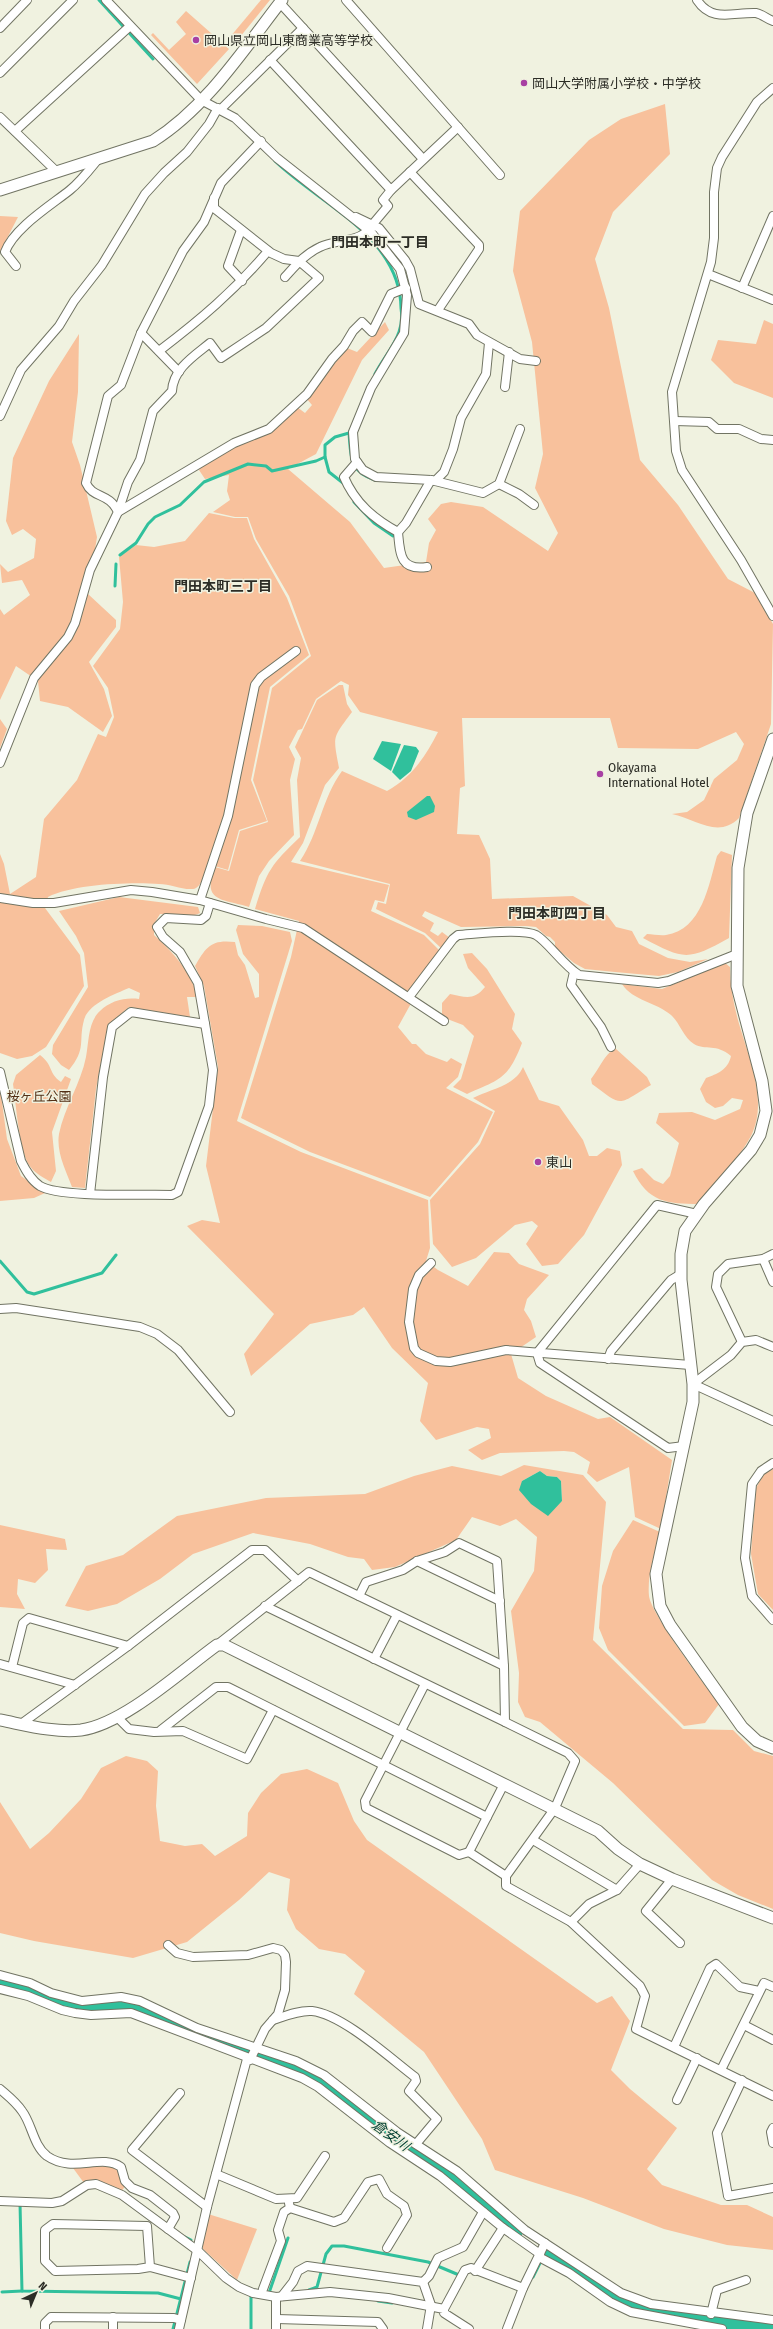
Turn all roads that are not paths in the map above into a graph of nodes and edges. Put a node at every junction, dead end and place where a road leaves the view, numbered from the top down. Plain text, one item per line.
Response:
1 (27, 0) edge
2 (73, 0) edge
3 (106, 0) edge
4 (346, 0) edge
5 (697, 0) edge
6 (281, 1) edge
7 (773, 21) edge
8 (129, 27) junction
9 (0, 28) edge
10 (303, 28) junction
11 (270, 60) junction
12 (0, 73) edge
13 (773, 88) edge
14 (201, 100) junction
15 (219, 108) junction
16 (0, 117) edge
17 (458, 127) junction
18 (15, 131) junction
19 (261, 141) junction
20 (100, 158) junction
21 (423, 159) junction
22 (57, 172) junction
23 (410, 172) junction
24 (500, 175) dead end
25 (0, 190) edge
26 (392, 190) junction
27 (214, 197) junction
28 (773, 216) edge
29 (241, 230) junction
30 (367, 231) junction
31 (268, 251) junction
32 (300, 260) junction
33 (16, 266) dead end
34 (708, 274) junction
35 (285, 277) dead end
36 (242, 281) junction
37 (742, 288) junction
38 (402, 290) junction
39 (773, 300) edge
40 (438, 310) junction
41 (141, 333) junction
42 (490, 343) junction
43 (159, 351) junction
44 (509, 352) junction
45 (536, 361) dead end
46 (179, 372) junction
47 (505, 387) dead end
48 (2, 406) edge
49 (0, 416) edge
50 (675, 421) junction
51 (520, 429) dead end
52 (773, 440) edge
53 (355, 464) junction
54 (433, 480) junction
55 (499, 484) junction
56 (534, 505) dead end
57 (118, 512) junction
58 (398, 532) junction
59 (427, 567) dead end
60 (773, 616) edge
61 (296, 651) dead end
62 (773, 739) edge
63 (0, 763) edge
64 (0, 898) edge
65 (200, 900) junction
66 (210, 903) junction
67 (737, 954) junction
68 (574, 972) junction
69 (409, 997) junction
70 (444, 1021) dead end
71 (205, 1024) junction
72 (611, 1047) dead end
73 (0, 1072) edge
74 (90, 1194) junction
75 (697, 1214) junction
76 (773, 1254) edge
77 (763, 1259) junction
78 (430, 1263) dead end
79 (681, 1274) junction
80 (773, 1282) edge
81 (0, 1309) edge
82 (742, 1342) junction
83 (773, 1347) edge
84 (537, 1353) junction
85 (608, 1359) junction
86 (690, 1365) junction
87 (693, 1384) junction
88 (230, 1412) dead end
89 (773, 1421) edge
90 (684, 1446) junction
91 (773, 1463) edge
92 (417, 1561) junction
93 (298, 1581) junction
94 (359, 1596) junction
95 (500, 1601) junction
96 (266, 1606) junction
97 (397, 1615) junction
98 (773, 1620) edge
99 (217, 1645) junction
100 (128, 1646) junction
101 (374, 1659) junction
102 (0, 1664) edge
103 (504, 1666) junction
104 (12, 1667) junction
105 (425, 1684) junction
106 (75, 1685) junction
107 (273, 1710) junction
108 (118, 1718) junction
109 (0, 1720) edge
110 (505, 1722) junction
111 (21, 1724) junction
112 (162, 1730) junction
113 (401, 1732) junction
114 (773, 1748) edge
115 (383, 1765) junction
116 (504, 1784) junction
117 (555, 1808) junction
118 (487, 1817) junction
119 (534, 1840) junction
120 (469, 1852) junction
121 (640, 1864) junction
122 (506, 1876) junction
123 (672, 1879) junction
124 (617, 1890) junction
125 (773, 1918) edge
126 (571, 1922) junction
127 (680, 1943) dead end
128 (168, 1945) dead end
129 (0, 1975) edge
130 (30, 1983) junction
131 (773, 1987) edge
132 (0, 1989) edge
133 (759, 1992) junction
134 (28, 1996) junction
135 (273, 2020) junction
136 (744, 2026) junction
137 (773, 2040) edge
138 (674, 2047) junction
139 (257, 2048) junction
140 (697, 2058) junction
141 (248, 2059) junction
142 (721, 2070) junction
143 (742, 2080) junction
144 (0, 2089) edge
145 (180, 2093) dead end
146 (773, 2096) edge
147 (676, 2100) dead end
148 (773, 2128) edge
149 (773, 2143) edge
150 (416, 2144) junction
151 (325, 2156) dead end
152 (216, 2174) junction
153 (773, 2188) edge
154 (288, 2198) junction
155 (0, 2200) edge
156 (207, 2207) junction
157 (290, 2208) junction
158 (145, 2212) junction
159 (483, 2212) junction
160 (147, 2226) junction
161 (503, 2228) junction
162 (522, 2228) junction
163 (168, 2229) junction
164 (516, 2237) junction
165 (545, 2243) junction
166 (387, 2248) dead end
167 (198, 2251) junction
168 (539, 2255) junction
169 (150, 2267) junction
170 (475, 2271) junction
171 (188, 2277) junction
172 (746, 2280) dead end
173 (423, 2282) junction
174 (523, 2288) junction
175 (263, 2289) dead end
176 (281, 2295) junction
177 (430, 2308) junction
178 (444, 2309) junction
179 (113, 2317) junction
180 (177, 2319) junction
181 (277, 2319) junction
182 (705, 2320) edge
183 (773, 2320) edge
184 (45, 2329) edge
185 (113, 2329) edge
186 (179, 2329) edge
187 (276, 2329) edge
188 (383, 2329) edge
189 (427, 2329) edge
190 (469, 2329) edge
191 (507, 2329) edge
192 (722, 2329) edge

1 - 9 street
2 - 12 street
3 - 8 street
4 - 17 street
5 - 7 street
6 - 10 street
6 - 14 street
8 - 14 street
8 - 18 street
10 - 11 street
10 - 21 street
11 - 15 street
11 - 26 street
13 - 34 street
14 - 15 street
14 - 20 street
15 - 19 street
15 - 48 street
16 - 18 street
17 - 21 street
17 - 24 street
18 - 22 street
19 - 27 street
19 - 30 street
20 - 22 street
20 - 33 street
21 - 23 street
22 - 25 street
23 - 26 street
23 - 40 street
26 - 30 street
27 - 29 street
27 - 41 street
28 - 37 street
29 - 31 street
29 - 36 street
30 - 32 street
30 - 38 street
30 - 40 street
31 - 32 street
31 - 36 street
32 - 35 street
32 - 46 street
34 - 37 street
34 - 50 street
36 - 43 street
37 - 39 street
38 - 53 street
38 - 57 street
40 - 42 street
41 - 43 street
41 - 57 street
42 - 44 street
42 - 54 street
43 - 46 street
44 - 45 street
44 - 47 street
46 - 57 street
48 - 49 street
50 - 52 street
50 - 60 street
51 - 55 street
53 - 54 street
53 - 58 street
54 - 55 street
54 - 58 street
55 - 56 street
57 - 63 street
58 - 59 street
61 - 65 street
62 - 67 street
64 - 65 street
65 - 66 street
66 - 69 street
66 - 71 street
67 - 68 street
67 - 75 street
68 - 69 street
68 - 72 street
69 - 70 street
71 - 74 street
71 - 74 street
73 - 74 street
75 - 79 street
75 - 84 street
76 - 77 street
77 - 80 street
77 - 82 street
78 - 84 street
79 - 85 street
79 - 86 street
81 - 88 street
82 - 83 street
82 - 87 street
84 - 85 street
84 - 90 street
85 - 86 street
86 - 87 street
87 - 89 street
87 - 90 street
90 - 114 street
91 - 98 street
92 - 94 street
92 - 95 street
92 - 95 street
93 - 94 street
93 - 96 street
93 - 100 street
94 - 97 street
95 - 103 street
96 - 99 street
96 - 101 street
97 - 101 street
97 - 103 street
99 - 108 street
99 - 113 street
100 - 104 street
100 - 106 street
101 - 105 street
102 - 104 street
103 - 110 street
104 - 106 street
105 - 110 street
105 - 113 street
106 - 111 street
107 - 112 street
107 - 112 street
107 - 115 street
108 - 111 street
108 - 112 street
109 - 111 street
110 - 117 street
113 - 115 street
113 - 116 street
115 - 118 street
115 - 120 street
116 - 117 street
116 - 118 street
117 - 119 street
117 - 121 street
118 - 120 street
119 - 122 street
119 - 124 street
120 - 122 street
121 - 123 street
121 - 124 street
122 - 126 street
123 - 125 street
123 - 127 street
124 - 126 street
126 - 138 street
128 - 135 street
129 - 130 street
130 - 134 street
130 - 139 street
131 - 133 street
132 - 134 street
133 - 136 street
133 - 138 street
134 - 141 street
135 - 139 street
135 - 150 street
136 - 137 street
136 - 142 street
138 - 140 street
139 - 141 street
139 - 150 street
140 - 142 street
140 - 147 street
141 - 152 street
141 - 159 street
142 - 143 street
143 - 146 street
143 - 153 street
144 - 163 street
145 - 156 street
148 - 149 street
150 - 162 street
151 - 154 street
152 - 154 street
152 - 156 street
154 - 157 street
155 - 158 street
156 - 167 street
157 - 166 street
157 - 175 street
158 - 160 street
158 - 163 street
159 - 161 street
159 - 173 street
160 - 169 street
160 - 169 street
161 - 164 street
161 - 170 street
162 - 164 street
162 - 165 street
163 - 167 street
164 - 168 street
165 - 168 street
165 - 182 street
167 - 171 street
167 - 176 street
168 - 174 street
168 - 182 street
169 - 171 street
170 - 174 street
170 - 178 street
171 - 180 street
172 - 182 street
173 - 176 street
173 - 177 street
174 - 191 street
176 - 177 street
176 - 181 street
177 - 178 street
177 - 189 street
178 - 190 street
179 - 180 street
179 - 184 street
179 - 185 street
180 - 186 street
181 - 187 street
181 - 188 street
182 - 183 street
182 - 192 street

